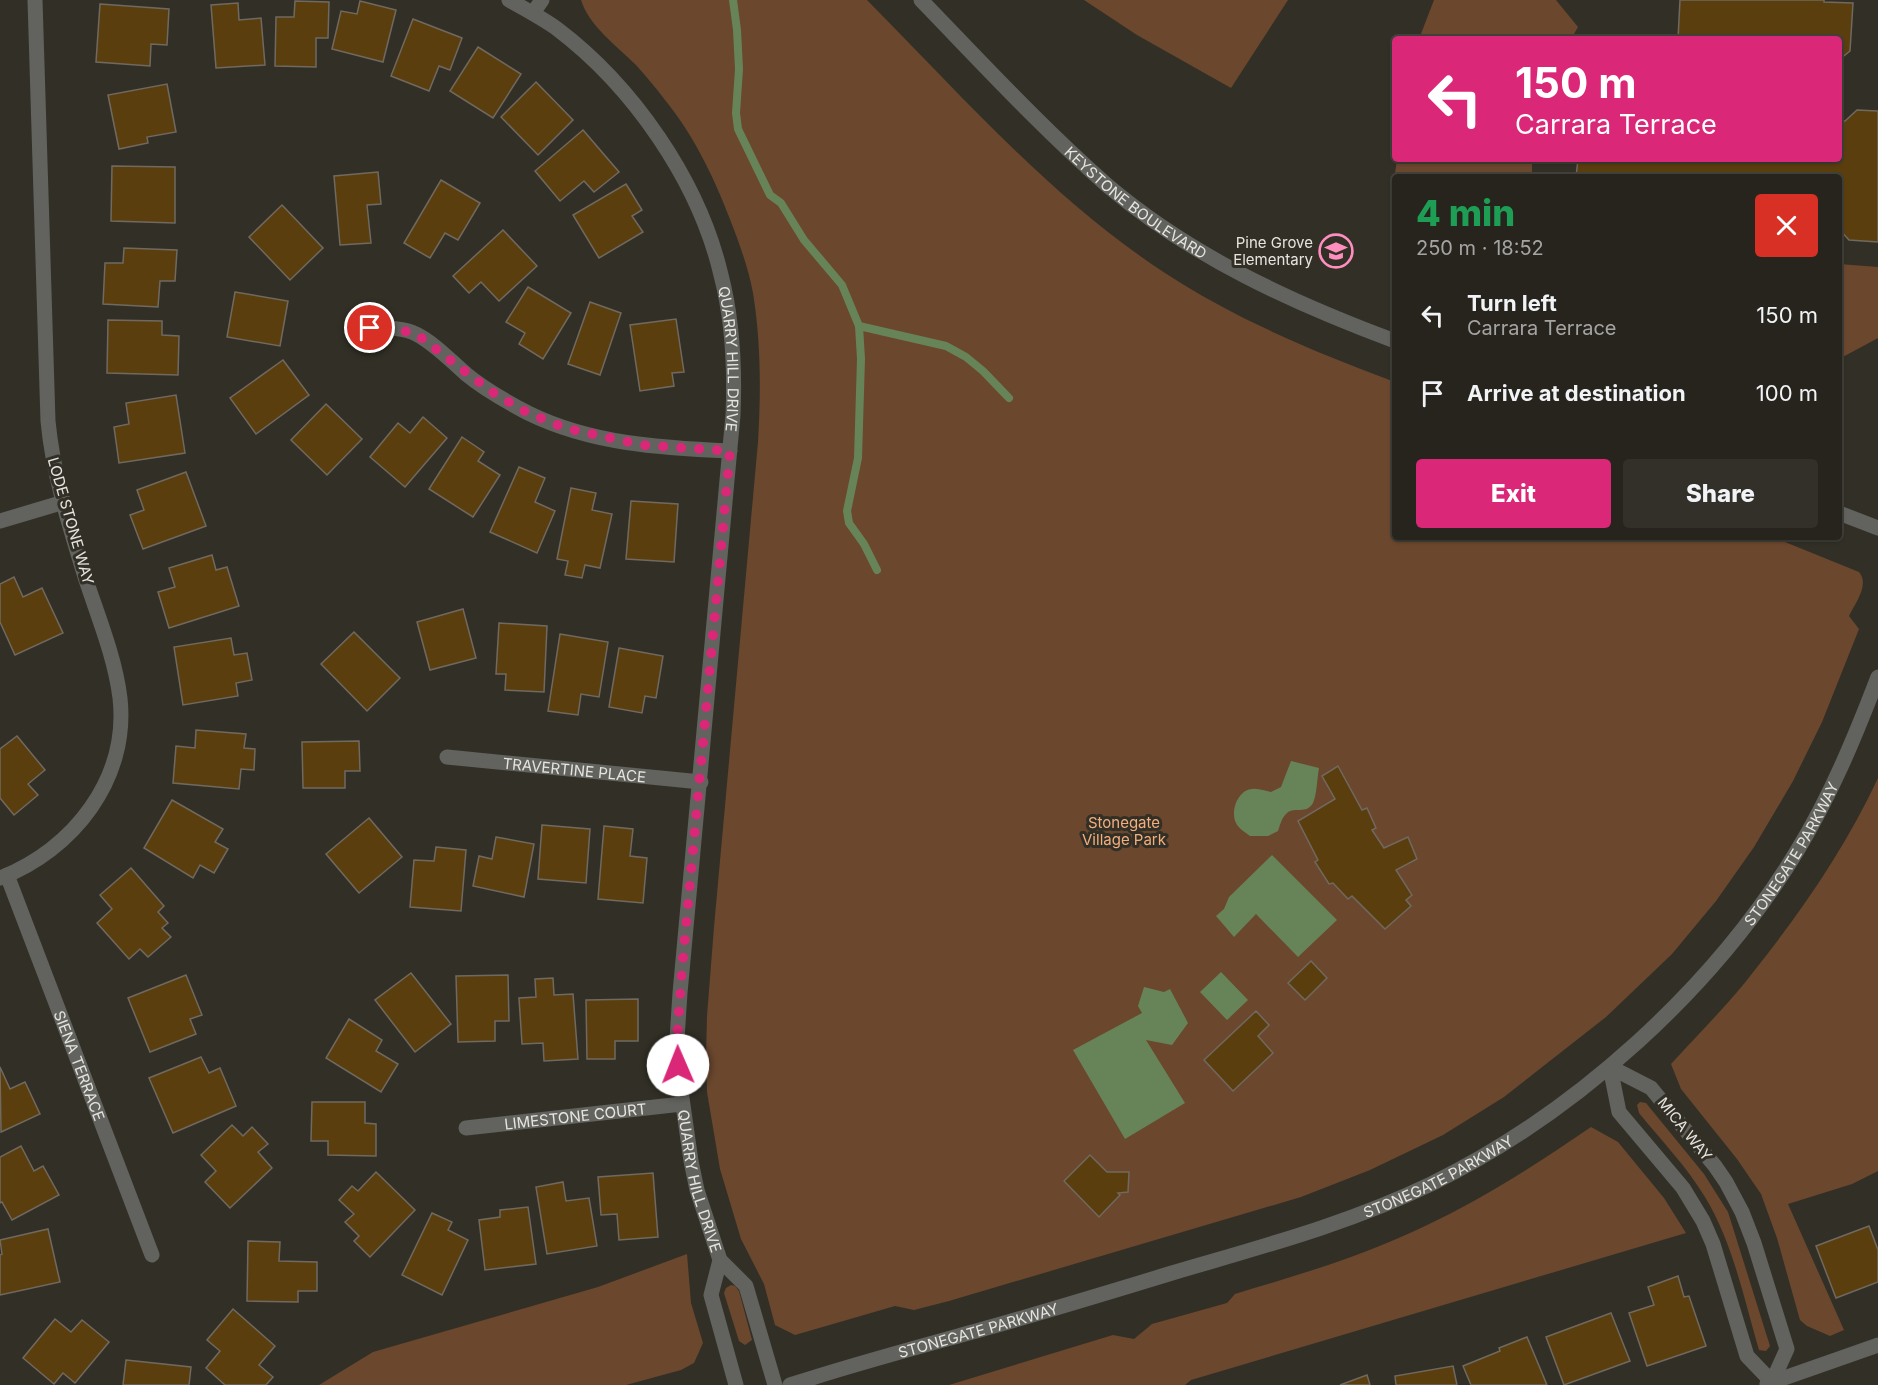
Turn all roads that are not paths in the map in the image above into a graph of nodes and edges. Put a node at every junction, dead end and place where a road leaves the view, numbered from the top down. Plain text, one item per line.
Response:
1 (35, 0) edge
2 (509, 0) edge
3 (542, 0) edge
4 (921, 0) edge
5 (533, 13) junction
6 (370, 328) dead end
7 (1392, 340) edge
8 (730, 451) junction
9 (64, 502) junction
10 (1842, 514) edge
11 (0, 521) edge
12 (1878, 528) edge
13 (1878, 676) edge
14 (447, 757) dead end
15 (700, 782) junction
16 (3, 877) edge
17 (1610, 1067) junction
18 (682, 1104) junction
19 (466, 1128) dead end
20 (152, 1255) dead end
21 (720, 1260) junction
22 (1878, 1346) edge
23 (1767, 1384) edge
24 (736, 1385) edge
25 (775, 1385) edge
26 (790, 1385) edge

1 - 9 street, LODE STONE WAY
2 - 5 street, QUARRY HILL DRIVE
3 - 5 street
4 - 7 street, KEYSTONE BOULEVARD
5 - 8 street, QUARRY HILL DRIVE
6 - 8 street
8 - 15 street, QUARRY HILL DRIVE
9 - 11 street
9 - 16 street, LODE STONE WAY
10 - 12 street
13 - 17 street, STONEGATE PARKWAY
14 - 15 street, TRAVERTINE PLACE
15 - 18 street, QUARRY HILL DRIVE
16 - 20 street, SIENA TERRACE
17 - 23 street
17 - 23 street, MICA WAY
17 - 26 street, STONEGATE PARKWAY
18 - 19 street, LIMESTONE COURT
18 - 21 street, QUARRY HILL DRIVE
21 - 24 street, QUARRY HILL DRIVE
21 - 25 street, QUARRY HILL DRIVE
22 - 23 street

